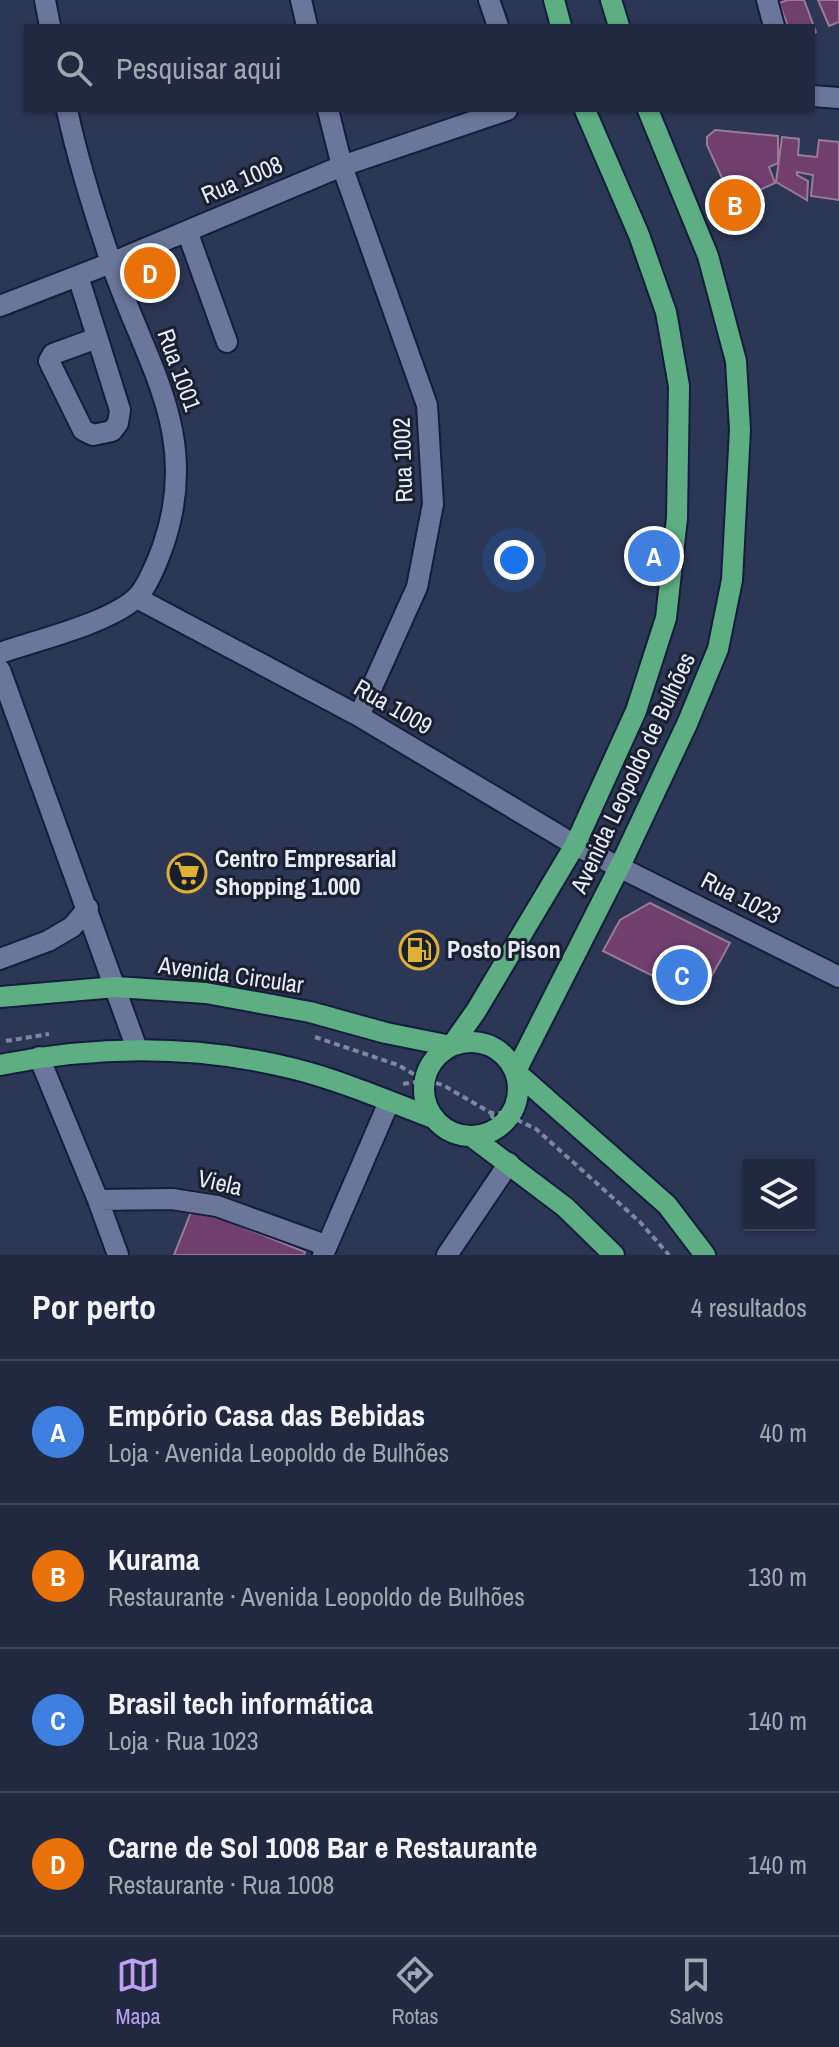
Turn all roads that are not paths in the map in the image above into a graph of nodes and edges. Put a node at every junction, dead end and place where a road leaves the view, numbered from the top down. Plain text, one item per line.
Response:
1 (45, 0) edge
2 (301, 0) edge
3 (489, 0) edge
4 (554, 0) edge
5 (611, 0) edge
6 (767, 0) edge
7 (50, 24) edge
8 (307, 24) edge
9 (497, 24) edge
10 (560, 24) edge
11 (618, 24) edge
12 (773, 24) edge
13 (815, 96) edge
14 (839, 98) edge
15 (68, 112) edge
16 (328, 112) edge
17 (501, 112) edge
18 (586, 112) edge
19 (649, 112) edge
20 (342, 166) junction
21 (187, 231) junction
22 (111, 263) junction
23 (78, 276) junction
24 (0, 306) edge
25 (97, 338) junction
26 (227, 342) dead end
27 (137, 598) junction
28 (0, 653) edge
29 (0, 670) edge
30 (359, 716) junction
31 (575, 845) junction
32 (620, 866) junction
33 (88, 908) junction
34 (0, 959) edge
35 (839, 977) edge
36 (116, 987) junction
37 (0, 997) edge
38 (452, 1045) junction
39 (137, 1049) junction
40 (39, 1057) junction
41 (0, 1065) edge
42 (516, 1072) junction
43 (389, 1102) junction
44 (433, 1118) junction
45 (471, 1136) junction
46 (509, 1163) junction
47 (98, 1200) junction
48 (324, 1250) edge
49 (118, 1255) edge
50 (447, 1255) edge
51 (614, 1255) edge
52 (705, 1255) edge

1 - 7 street
2 - 8 street
3 - 9 street
4 - 10 main road
5 - 11 main road
6 - 12 street
13 - 14 street
15 - 22 street, Rua 1001
16 - 20 street, Rua 1002
17 - 20 street, Rua 1008
18 - 31 main road, Avenida Leopoldo de Bulhões
19 - 32 main road, Avenida Leopoldo de Bulhões
20 - 21 street, Rua 1008
20 - 30 street, Rua 1002
21 - 22 street, Rua 1008
21 - 26 street
22 - 23 street, Rua 1008
22 - 27 street, Rua 1001
23 - 24 street, Rua 1008
23 - 25 street
25 - 25 street
27 - 28 street
27 - 30 street, Rua 1009
29 - 33 street
30 - 31 street, Rua 1009
31 - 32 street, Rua 1009
31 - 38 main road, Avenida Leopoldo de Bulhões
32 - 35 street, Rua 1023
32 - 42 main road, Avenida Leopoldo de Bulhões
33 - 34 street
33 - 36 street
36 - 37 main road, Avenida Circular
36 - 38 main road, Avenida Circular
36 - 39 street
38 - 42 main road, Avenida Circular
38 - 44 main road, Avenida Leopoldo de Bulhões
39 - 40 main road
39 - 43 main road
40 - 41 main road
40 - 47 street
42 - 45 main road
42 - 52 main road
43 - 44 main road
43 - 48 street, Viela
44 - 45 main road
45 - 46 main road
46 - 50 street
46 - 51 main road
47 - 48 street, Viela
47 - 49 street

